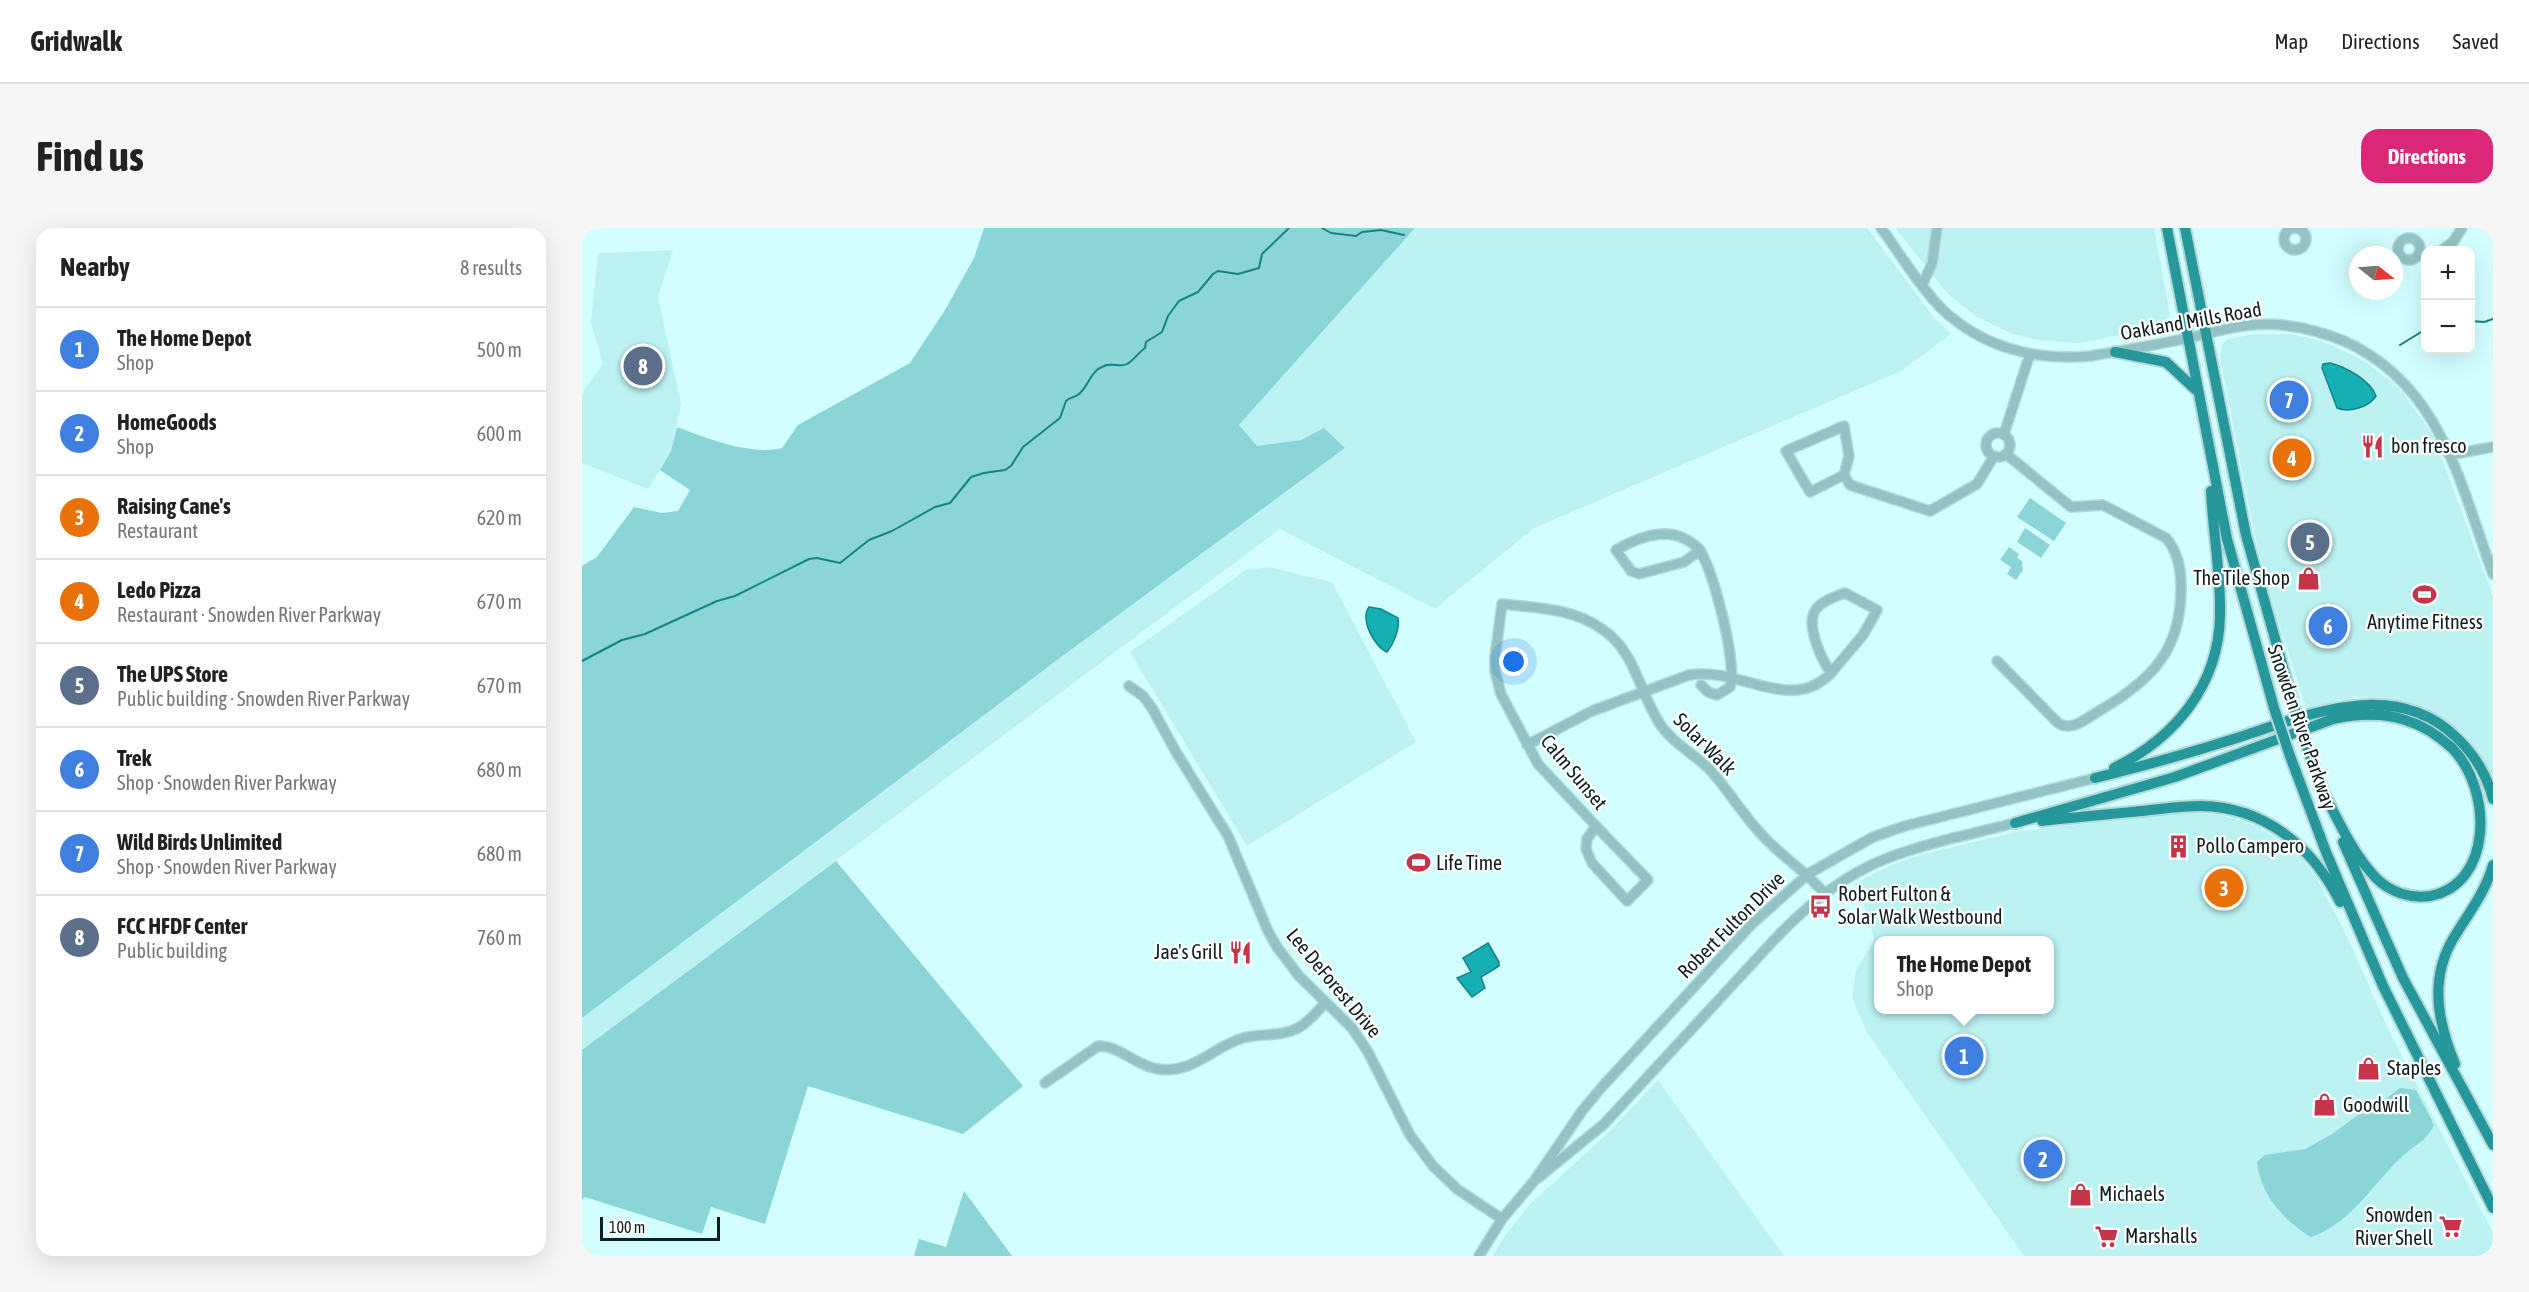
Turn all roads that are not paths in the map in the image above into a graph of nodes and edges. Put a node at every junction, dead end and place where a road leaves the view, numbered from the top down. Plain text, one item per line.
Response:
1 (1881, 228) edge
2 (1937, 228) edge
3 (2167, 228) edge
4 (2186, 228) edge
5 (2462, 228) edge
6 (2448, 246) edge
7 (1923, 285) junction
8 (2205, 334) junction
9 (2188, 338) junction
10 (2115, 352) junction
11 (2030, 354) junction
12 (2197, 391) junction
13 (2004, 434) junction
14 (2493, 447) edge
15 (2006, 454) junction
16 (2449, 455) junction
17 (1994, 456) junction
18 (2210, 458) junction
19 (1844, 475) junction
20 (1700, 550) junction
21 (2493, 574) edge
22 (1502, 604) joint
23 (1997, 662) dead end
24 (1831, 673) junction
25 (1733, 677) junction
26 (1701, 685) dead end
27 (1129, 686) dead end
28 (1642, 691) junction
29 (1527, 745) junction
30 (2095, 778) junction
31 (2324, 793) junction
32 (2493, 799) edge
33 (2015, 823) junction
34 (1596, 826) junction
35 (2493, 865) edge
36 (1808, 874) junction
37 (1825, 894) junction
38 (2383, 986) junction
39 (1325, 1003) junction
40 (1045, 1083) dead end
41 (2480, 1122) junction
42 (2493, 1145) edge
43 (1534, 1181) junction
44 (2493, 1208) edge
45 (1502, 1219) junction
46 (1479, 1256) edge

1 - 7 street, Oakland Mills Road
2 - 7 street
3 - 9 main road, Snowden River Parkway
4 - 8 main road, Snowden River Parkway
5 - 6 street
7 - 11 street, Oakland Mills Road
8 - 9 street, Oakland Mills Road
8 - 16 street, Oakland Mills Road
8 - 31 main road, Snowden River Parkway, bridge
9 - 10 street, Oakland Mills Road
9 - 12 main road, Snowden River Parkway
10 - 11 street, Oakland Mills Road
10 - 12 main road
11 - 13 street
12 - 18 main road, Snowden River Parkway
13 - 15 street
13 - 17 street
14 - 16 street
15 - 17 street
15 - 23 street
16 - 21 street, Oakland Mills Road
17 - 19 street
18 - 30 main road
18 - 38 main road, Snowden River Parkway, bridge
19 - 19 street
20 - 20 street
20 - 25 street
22 - 28 street, Solar Walk
22 - 29 street, Calm Sunset
24 - 24 street
24 - 25 street
25 - 26 street
25 - 28 street
27 - 39 street, Lee DeForest Drive
28 - 29 street
28 - 36 street, Solar Walk
29 - 34 street, Calm Sunset
30 - 32 main road
30 - 36 street, Robert Fulton Drive
31 - 33 main road
31 - 41 main road, Snowden River Parkway
33 - 37 street, Robert Fulton Drive
33 - 38 main road
34 - 34 street, Calm Sunset
35 - 41 main road
36 - 37 street, Solar Walk
36 - 43 street, Robert Fulton Drive
37 - 43 street, Robert Fulton Drive
38 - 44 main road, Snowden River Parkway
39 - 40 street
39 - 45 street, Lee DeForest Drive
41 - 42 main road, Snowden River Parkway
43 - 45 street, Robert Fulton Drive
45 - 46 street, Robert Fulton Drive

